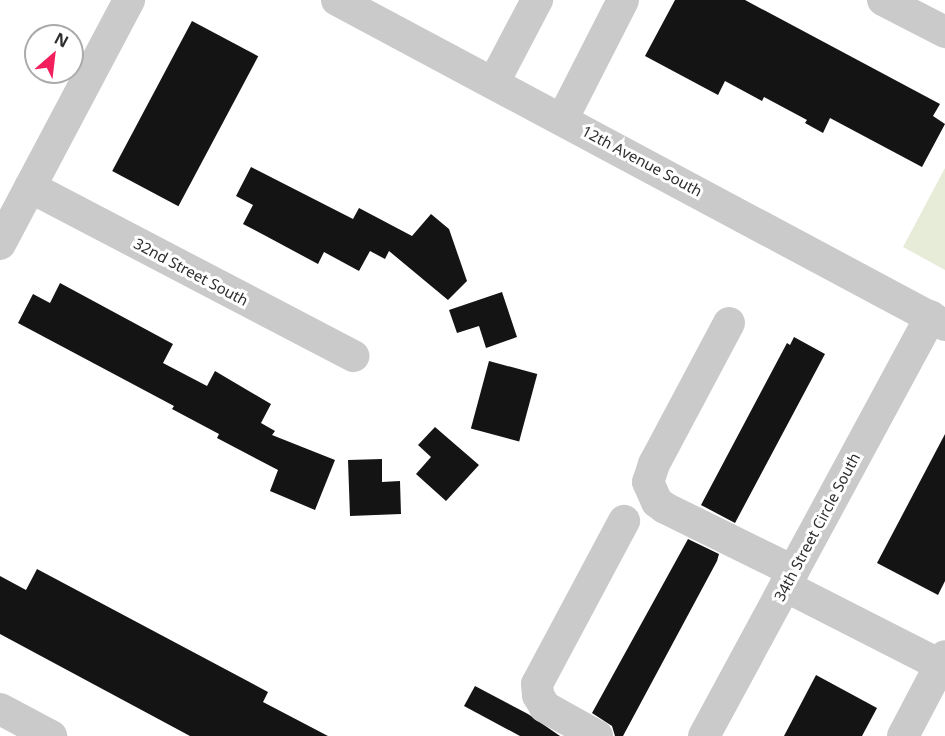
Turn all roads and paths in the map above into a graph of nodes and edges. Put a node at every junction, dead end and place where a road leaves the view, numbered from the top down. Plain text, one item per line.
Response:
1 (129, 0) edge
2 (337, 0) edge
3 (537, 0) edge
4 (623, 0) edge
5 (883, 0) edge
6 (945, 32) edge
7 (494, 82) junction
8 (563, 118) junction
9 (30, 187) junction
10 (0, 244) edge
11 (938, 321) edge
12 (729, 323) dead end
13 (352, 356) dead end
14 (624, 521) dead end
15 (789, 578) junction
16 (943, 661) edge
17 (0, 709) edge
18 (51, 736) edge
19 (597, 736) edge
20 (704, 736) edge
21 (903, 736) edge

1 - 9 street
2 - 7 street, 12th Avenue South
3 - 7 street
4 - 8 street
5 - 6 street
7 - 8 street, 12th Avenue South
8 - 11 street, 12th Avenue South
9 - 10 street
9 - 13 street, 32nd Street South
11 - 15 street, 34th Street Circle South
12 - 15 street
14 - 19 street
15 - 16 street
15 - 20 street, 34th Street Circle South
16 - 21 street
17 - 18 street

